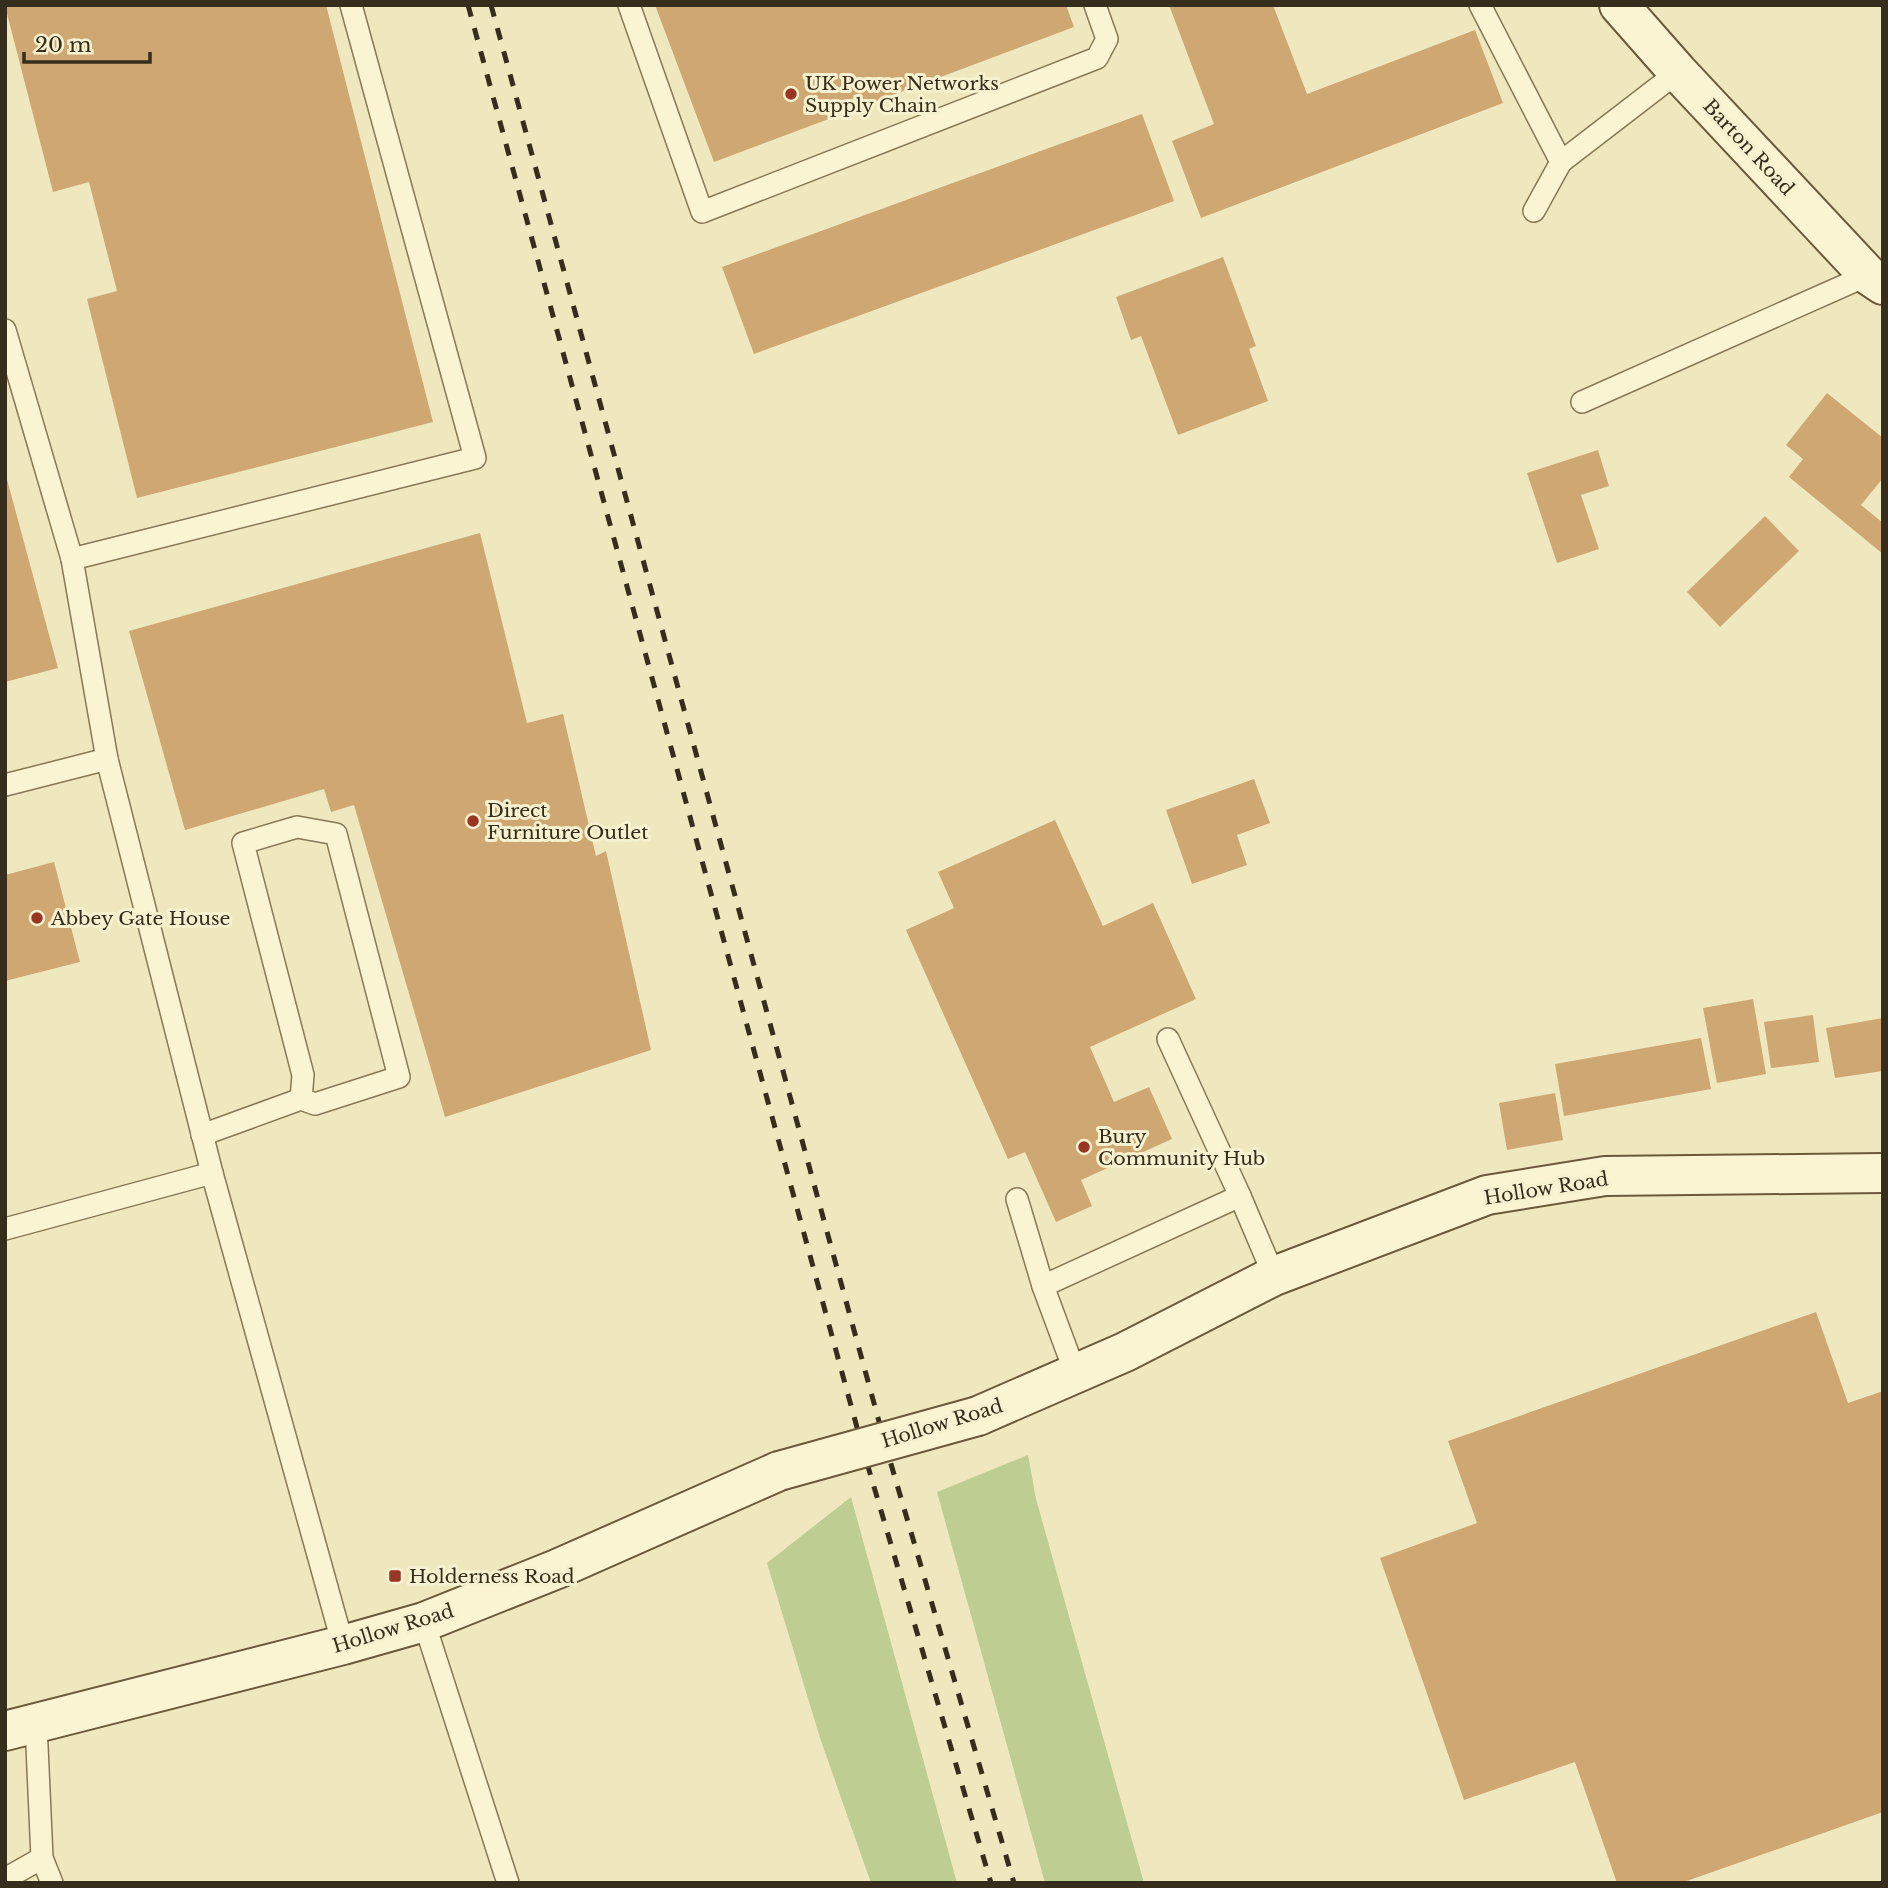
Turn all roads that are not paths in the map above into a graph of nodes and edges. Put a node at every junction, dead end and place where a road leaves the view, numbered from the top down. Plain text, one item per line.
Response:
1 (351, 5) edge
2 (629, 5) edge
3 (1095, 5) edge
4 (1480, 5) edge
5 (1619, 5) edge
6 (1678, 72) junction
7 (1561, 162) junction
8 (1534, 211) dead end
9 (1876, 280) edge
10 (5, 330) edge
11 (1582, 401) dead end
12 (72, 559) junction
13 (107, 759) junction
14 (5, 785) edge
15 (1168, 1039) dead end
16 (301, 1099) junction
17 (202, 1135) junction
18 (212, 1173) junction
19 (1883, 1173) edge
20 (1240, 1196) junction
21 (1017, 1199) dead end
22 (5, 1229) edge
23 (1274, 1276) junction
24 (1043, 1286) junction
25 (1076, 1375) junction
26 (425, 1622) junction
27 (343, 1645) junction
28 (20, 1728) edge
29 (42, 1858) junction
30 (5, 1879) edge
31 (52, 1883) edge
32 (508, 1883) edge

1 - 12 lane
2 - 3 lane
4 - 7 lane
5 - 6 street, Barton Road
6 - 7 lane
6 - 9 street, Barton Road
7 - 8 lane
9 - 11 lane
10 - 12 lane
12 - 13 lane
13 - 14 lane
13 - 17 lane
15 - 20 lane
16 - 16 lane
16 - 17 lane
17 - 18 lane
18 - 22 lane
18 - 27 lane
19 - 23 street, Hollow Road
20 - 23 lane
20 - 24 lane
21 - 24 lane
23 - 25 street, Hollow Road
24 - 25 lane
25 - 26 street, Hollow Road, bridge
26 - 27 street, Hollow Road
26 - 32 lane
27 - 28 street, Hollow Road
28 - 29 lane
29 - 30 lane
29 - 31 lane

